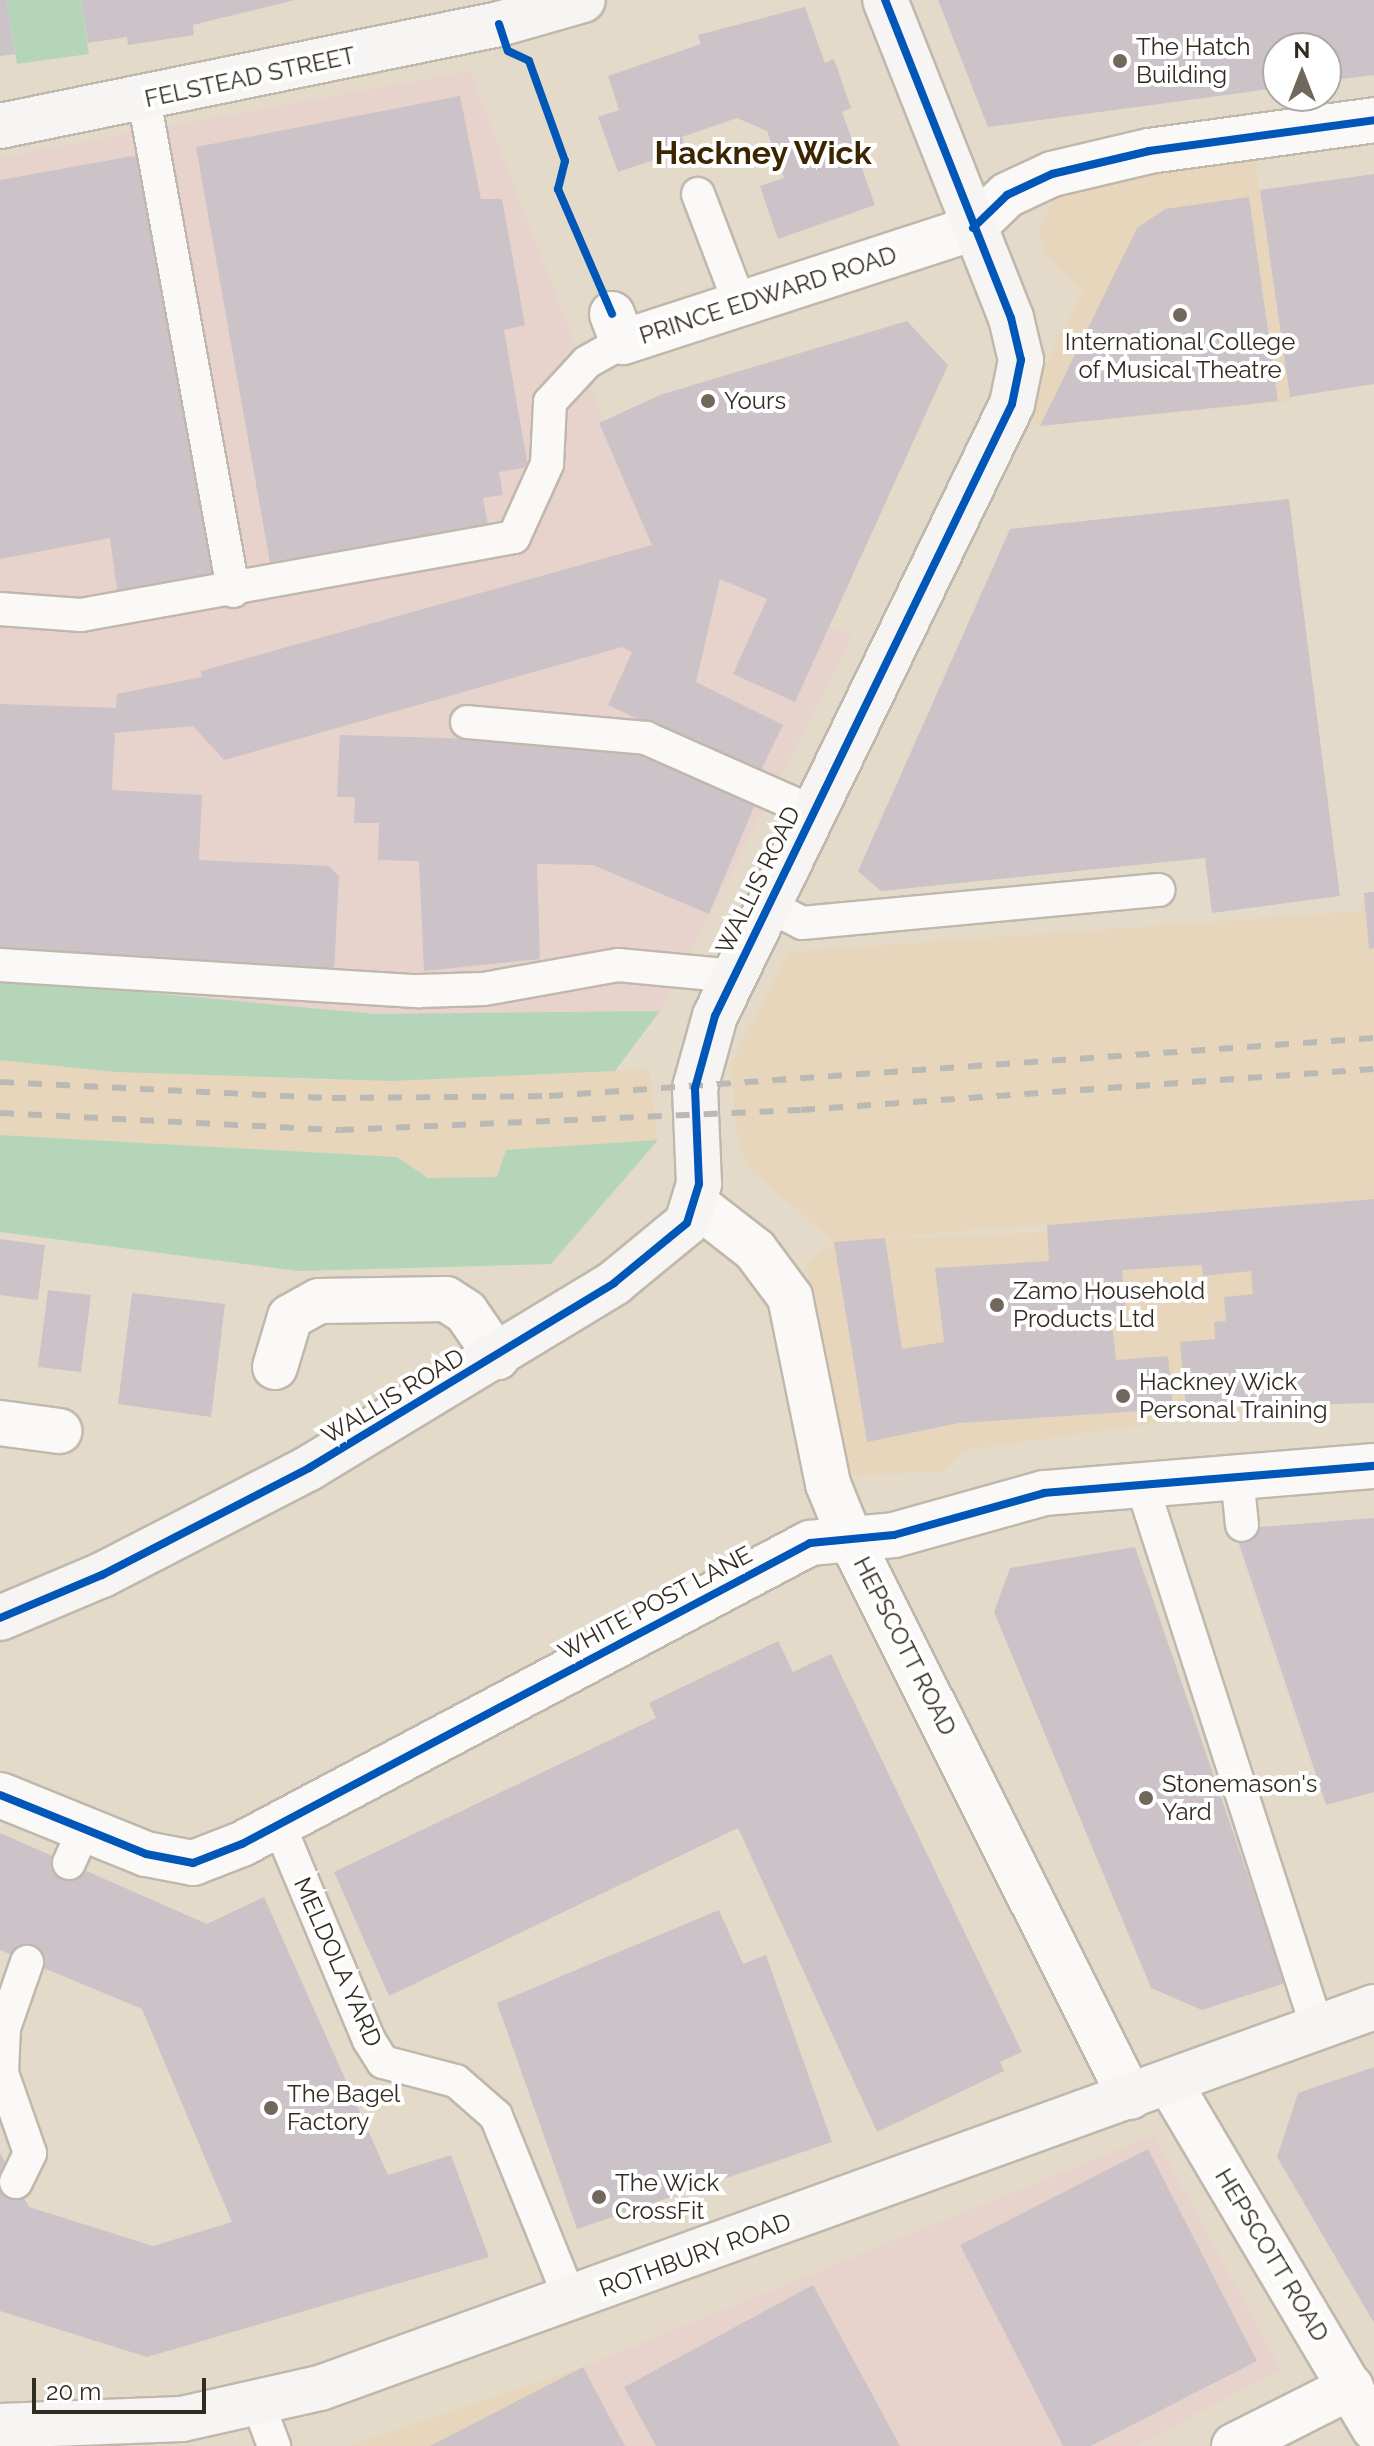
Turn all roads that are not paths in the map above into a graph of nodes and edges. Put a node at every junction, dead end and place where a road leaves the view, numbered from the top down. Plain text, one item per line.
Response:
1 (583, 0) edge
2 (885, 0) edge
3 (496, 12) edge
4 (144, 99) junction
5 (1374, 120) edge
6 (0, 126) edge
7 (698, 194) dead end
8 (973, 228) junction
9 (740, 304) junction
10 (618, 328) joint
11 (233, 591) junction
12 (0, 609) edge
13 (467, 722) dead end
14 (813, 812) junction
15 (1158, 890) dead end
16 (767, 905) junction
17 (0, 965) edge
18 (734, 976) junction
19 (696, 1204) junction
20 (497, 1357) junction
21 (275, 1367) dead end
22 (0, 1423) edge
23 (59, 1431) dead end
24 (1374, 1466) edge
25 (1237, 1476) junction
26 (1142, 1485) junction
27 (1242, 1525) dead end
28 (850, 1538) junction
29 (0, 1618) edge
30 (0, 1795) edge
31 (279, 1825) junction
32 (27, 1962) dead end
33 (1374, 2007) edge
34 (1317, 2027) junction
35 (1150, 2090) junction
36 (16, 2182) dead end
37 (571, 2301) junction
38 (1351, 2387) junction
39 (259, 2406) junction
40 (0, 2426) edge
41 (1374, 2429) edge
42 (274, 2446) edge
43 (1234, 2446) edge

1 - 3 street, FELSTEAD STREET
2 - 8 street, WALLIS ROAD
3 - 4 street, FELSTEAD STREET
4 - 6 street, FELSTEAD STREET
4 - 11 lane
5 - 8 street
7 - 9 lane
8 - 9 street, PRINCE EDWARD ROAD
8 - 14 street, WALLIS ROAD
9 - 10 street, PRINCE EDWARD ROAD
10 - 11 lane
11 - 12 lane
13 - 14 lane
14 - 16 street, WALLIS ROAD
15 - 16 lane
16 - 18 street, WALLIS ROAD
17 - 18 lane
18 - 19 street, WALLIS ROAD
19 - 20 street, WALLIS ROAD
19 - 28 street, HEPSCOTT ROAD
20 - 21 street
20 - 29 street, WALLIS ROAD
22 - 23 street
24 - 25 street, WHITE POST LANE
25 - 26 street, WHITE POST LANE
25 - 27 lane
26 - 28 street, WHITE POST LANE
26 - 34 lane
28 - 31 street, WHITE POST LANE
28 - 35 street, HEPSCOTT ROAD
30 - 31 street, WHITE POST LANE
31 - 37 lane, MELDOLA YARD
32 - 36 lane
33 - 34 street, ROTHBURY ROAD
34 - 35 street, ROTHBURY ROAD
35 - 37 street, ROTHBURY ROAD
35 - 38 street, HEPSCOTT ROAD
37 - 39 street, ROTHBURY ROAD
38 - 41 street, HEPSCOTT ROAD
38 - 43 street
39 - 40 street, ROTHBURY ROAD
39 - 42 lane

